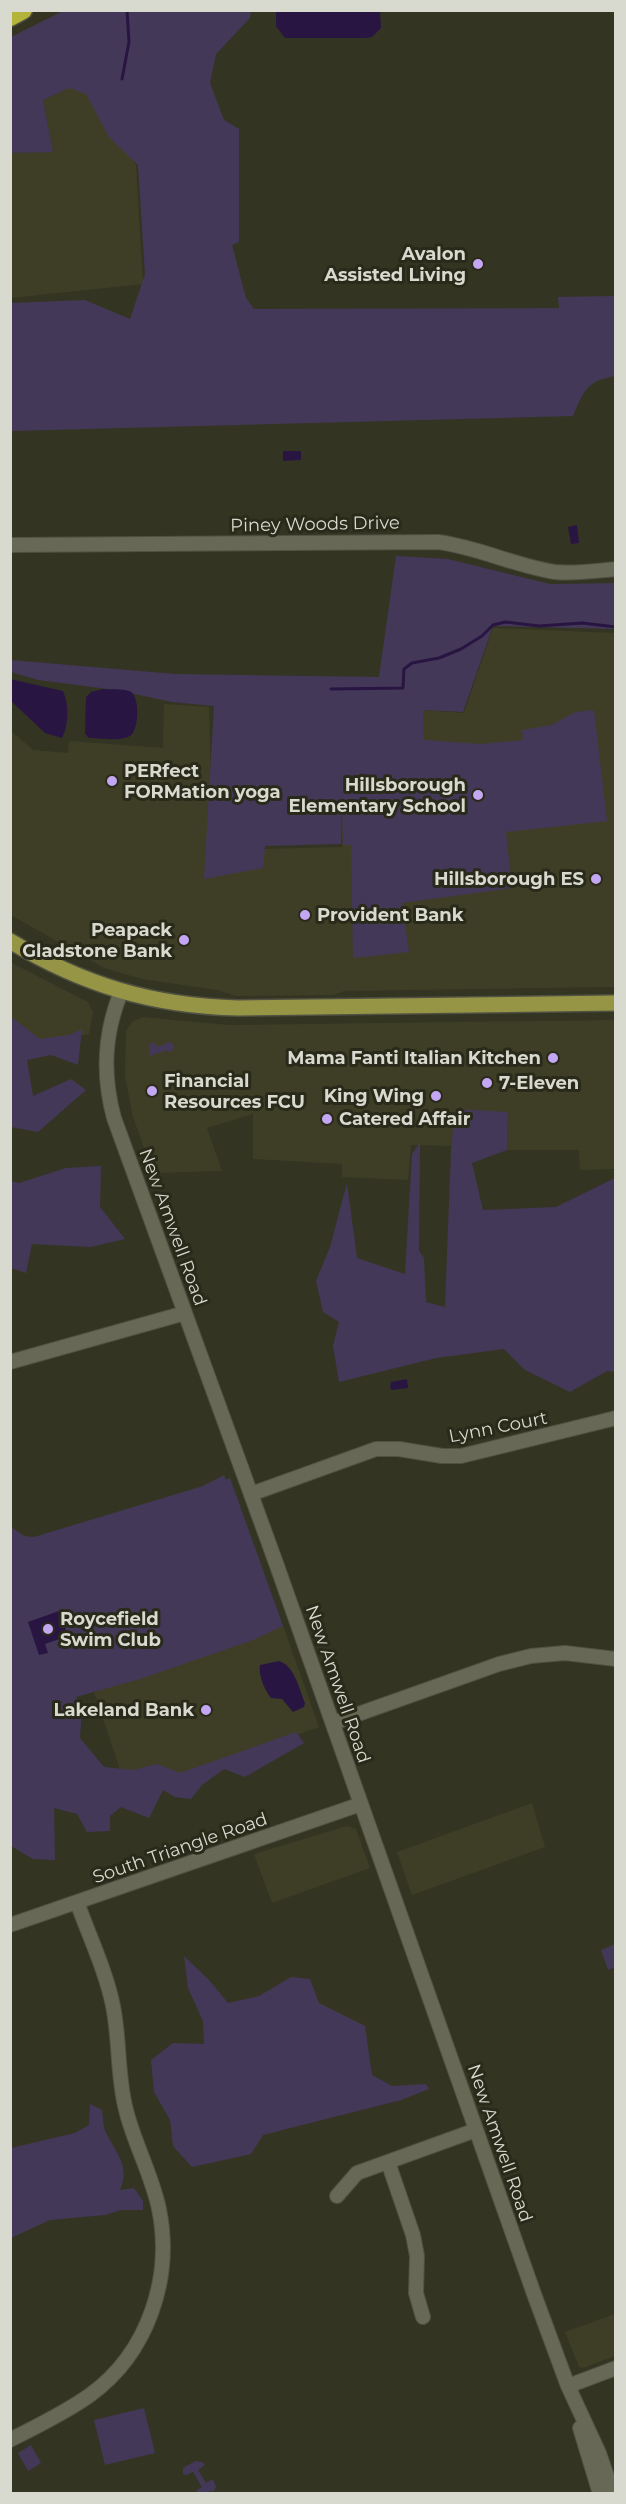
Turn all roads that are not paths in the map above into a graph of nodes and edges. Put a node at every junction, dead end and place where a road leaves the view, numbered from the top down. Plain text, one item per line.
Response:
1 (23, 10) edge
2 (10, 17) edge
3 (10, 545) edge
4 (615, 569) edge
5 (10, 941) edge
6 (122, 992) junction
7 (615, 1003) edge
8 (185, 1312) junction
9 (10, 1362) edge
10 (615, 1419) edge
11 (251, 1494) junction
12 (615, 1659) edge
13 (333, 1724) junction
14 (361, 1804) junction
15 (77, 1902) junction
16 (10, 1925) edge
17 (476, 2130) junction
18 (388, 2162) junction
19 (337, 2196) dead end
20 (423, 2317) dead end
21 (615, 2368) edge
22 (568, 2386) junction
23 (10, 2440) edge
24 (600, 2493) edge
25 (613, 2493) edge

1 - 2 highway
3 - 4 street, Piney Woods Drive
5 - 6 main road
6 - 7 main road
6 - 8 street, New Amwell Road
8 - 9 street
8 - 11 street, New Amwell Road
10 - 11 street, Lynn Court
11 - 13 street, New Amwell Road
12 - 13 street
13 - 14 street, New Amwell Road
14 - 15 street, South Triangle Road
14 - 17 street, New Amwell Road
15 - 16 street, South Triangle Road
15 - 23 street
17 - 18 street
17 - 22 street, New Amwell Road
18 - 19 street
18 - 20 street
21 - 22 street
22 - 24 street, New Amwell Road
22 - 25 street, New Amwell Road

